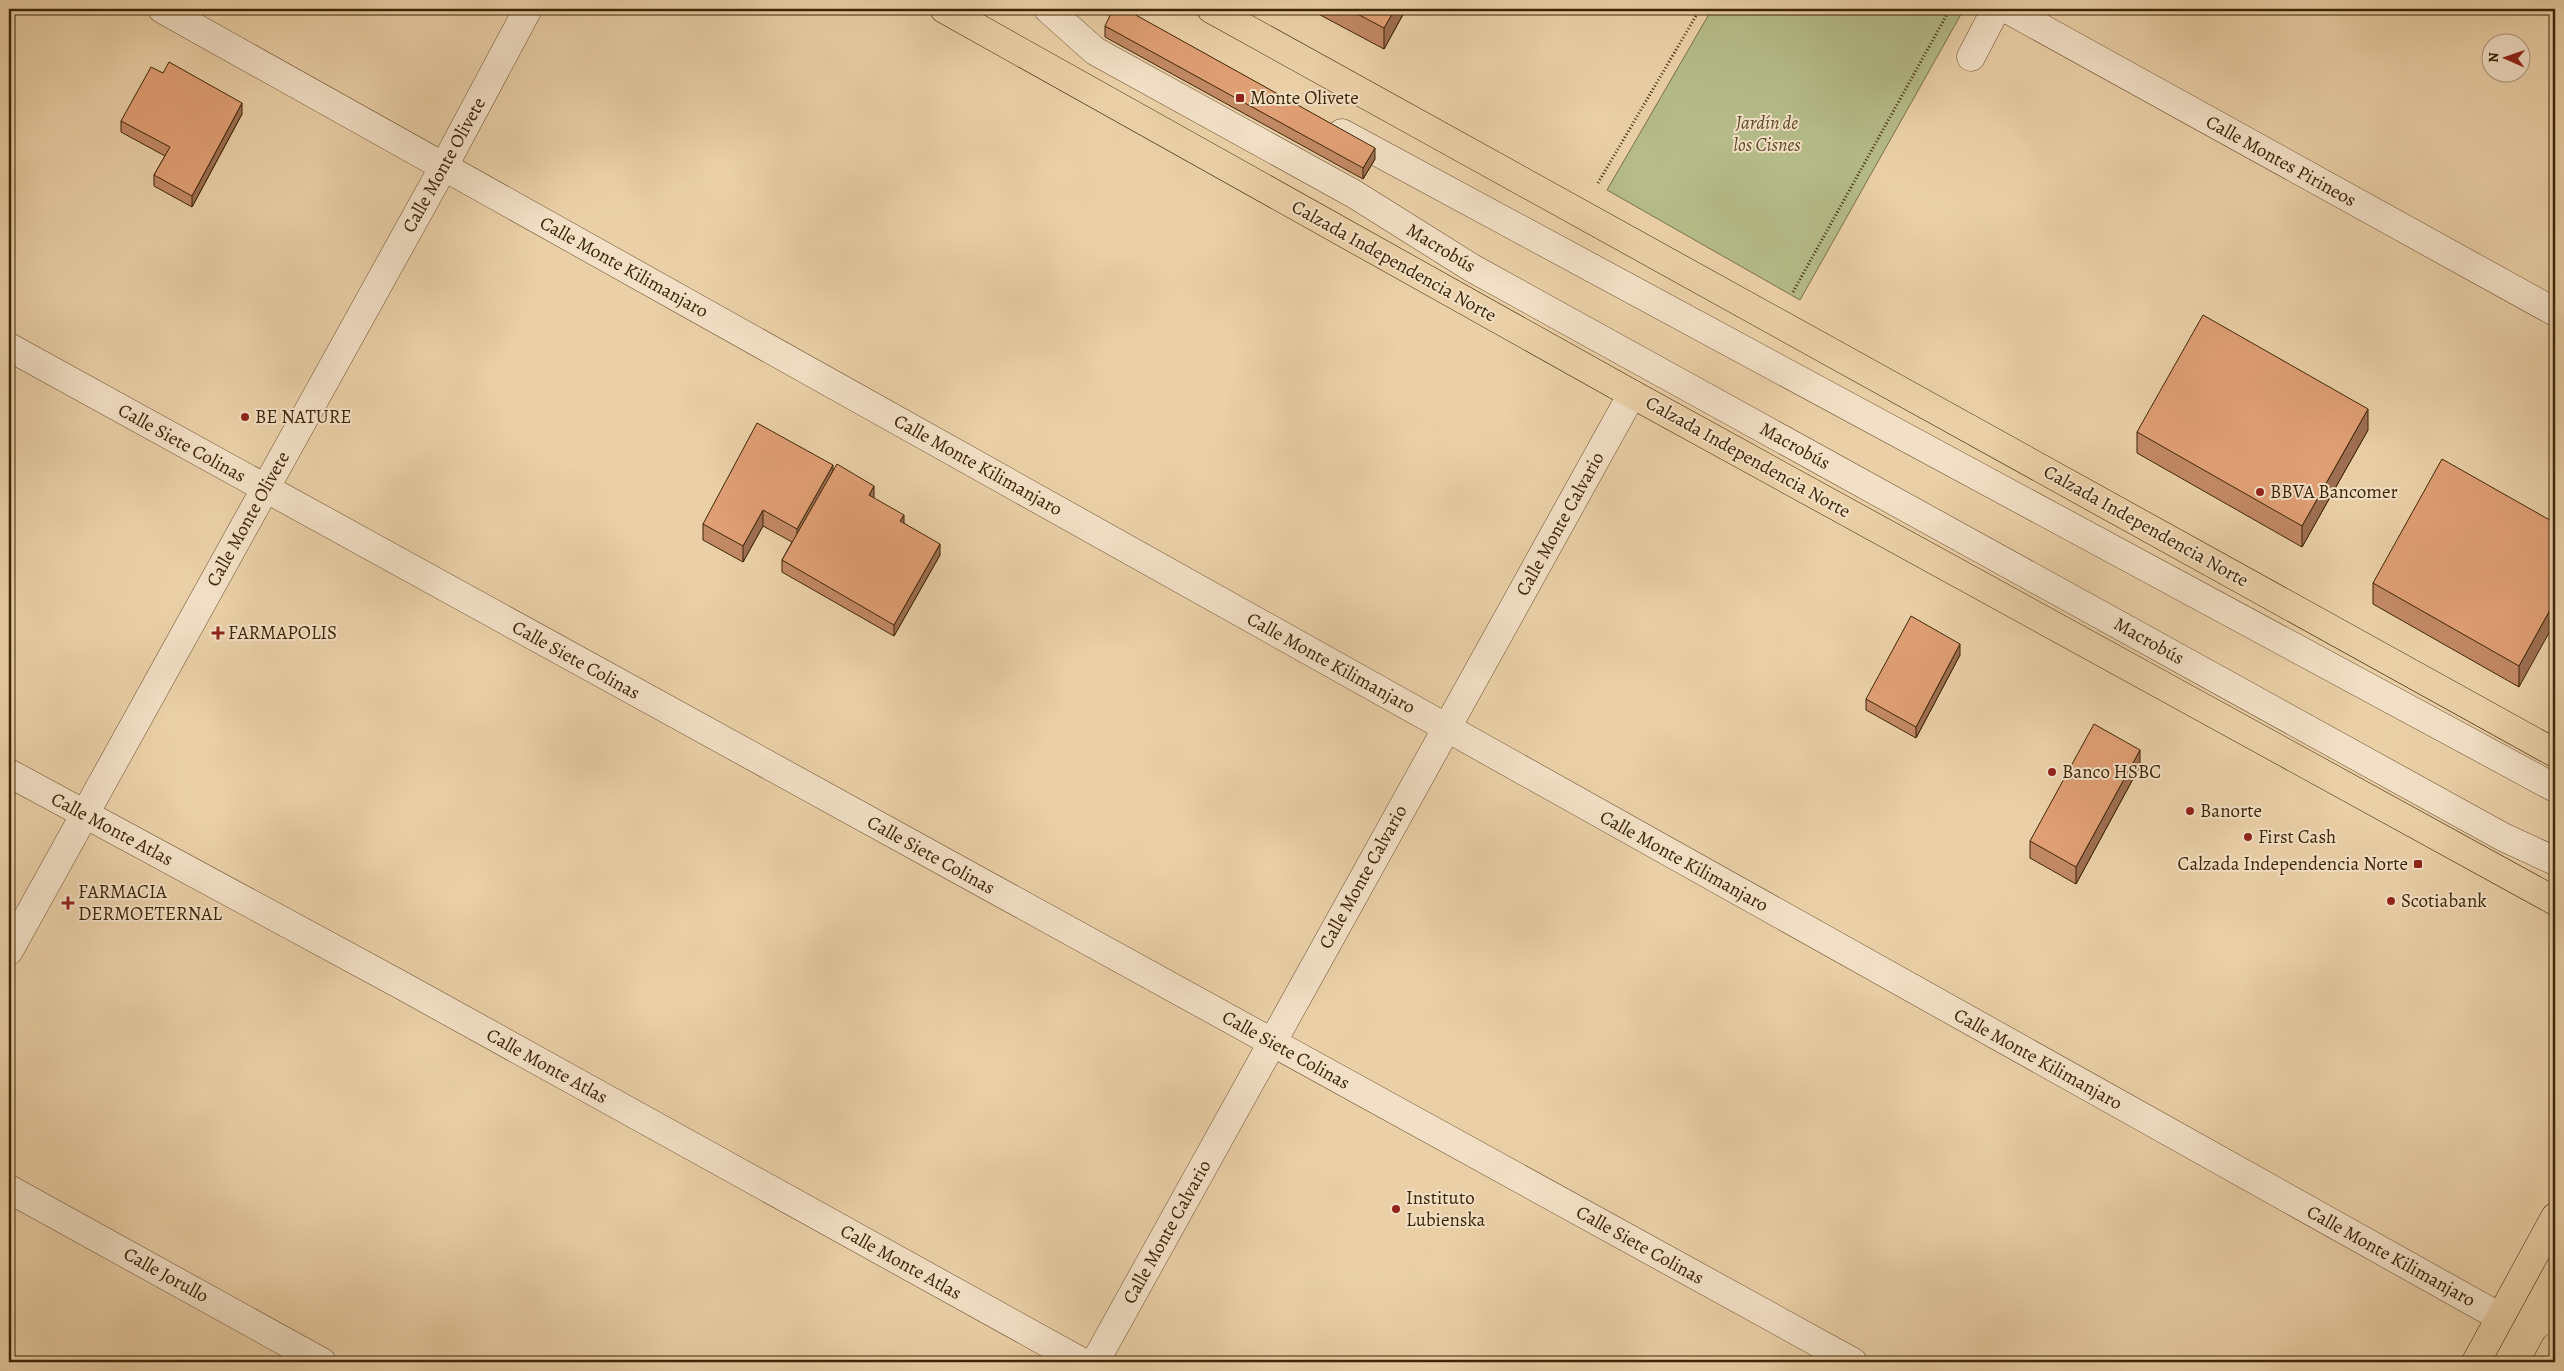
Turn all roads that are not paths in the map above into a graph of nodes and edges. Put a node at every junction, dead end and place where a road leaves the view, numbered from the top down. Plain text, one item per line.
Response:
1 (162, 9) edge
2 (528, 9) edge
3 (944, 9) edge
4 (1048, 9) edge
5 (1212, 9) edge
6 (1996, 9) edge
7 (2007, 9) edge
8 (1971, 57) dead end
9 (1318, 120) edge
10 (444, 166) junction
11 (2555, 312) edge
12 (9, 347) edge
13 (1632, 394) junction
14 (265, 488) junction
15 (1446, 727) junction
16 (2555, 753) edge
17 (9, 773) edge
18 (2555, 788) edge
19 (84, 814) junction
20 (2555, 861) edge
21 (2555, 900) edge
22 (9, 950) edge
23 (1272, 1042) junction
24 (9, 1188) edge
25 (2555, 1217) edge
26 (2500, 1317) junction
27 (2555, 1347) edge
28 (322, 1362) edge
29 (1082, 1362) edge
30 (1095, 1362) edge
31 (1853, 1362) edge
32 (2476, 1362) edge
33 (2547, 1362) edge

1 - 10 street, Calle Monte Kilimanjaro
2 - 10 street, Calle Monte Olivete
3 - 13 main road, Calzada Independencia Norte
4 - 20 street, Macrobús
5 - 16 main road, Calzada Independencia Norte
6 - 8 street
7 - 11 street, Calle Montes Pirineos
9 - 18 street
10 - 14 street, Calle Monte Olivete
10 - 15 street, Calle Monte Kilimanjaro
12 - 14 street, Calle Siete Colinas
13 - 15 street, Calle Monte Calvario
13 - 21 main road, Calzada Independencia Norte
14 - 19 street, Calle Monte Olivete
14 - 23 street, Calle Siete Colinas
15 - 23 street, Calle Monte Calvario
15 - 26 street, Calle Monte Kilimanjaro
17 - 19 street, Calle Monte Atlas
19 - 22 street, Calle Monte Olivete
19 - 29 street, Calle Monte Atlas
23 - 30 street, Calle Monte Calvario
23 - 31 street, Calle Siete Colinas
24 - 28 street, Calle Jorullo
25 - 26 main road
26 - 32 main road
27 - 33 main road

